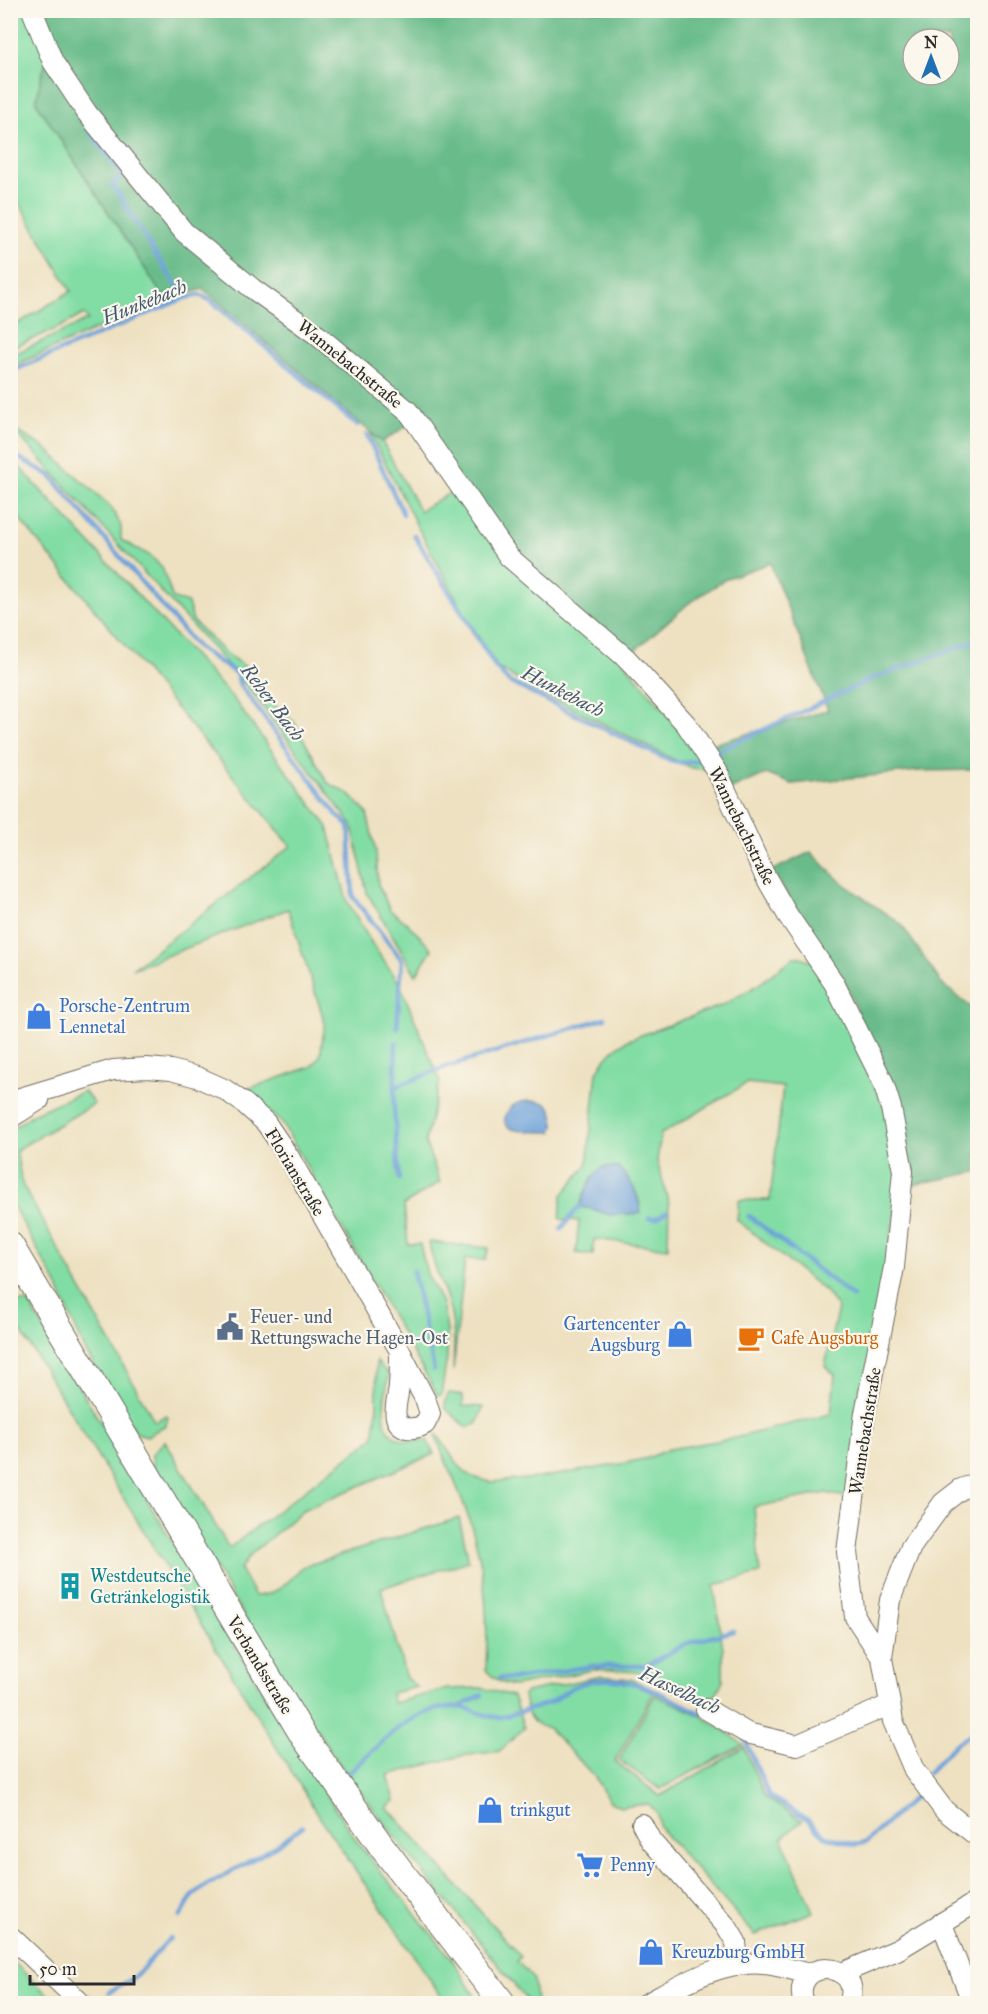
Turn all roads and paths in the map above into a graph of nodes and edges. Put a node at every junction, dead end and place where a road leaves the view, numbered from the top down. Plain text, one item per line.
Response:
1 (32, 10) edge
2 (62, 1087) junction
3 (10, 1101) edge
4 (10, 1118) edge
5 (10, 1245) edge
6 (400, 1351) dead end
7 (978, 1484) edge
8 (882, 1658) junction
9 (889, 1705) junction
10 (706, 1709) dead end
11 (642, 1824) dead end
12 (978, 1837) edge
13 (978, 1901) edge
14 (942, 1923) junction
15 (10, 1936) edge
16 (742, 1965) junction
17 (848, 1988) edge
18 (805, 1990) edge
19 (496, 2000) edge
20 (82, 2004) edge
21 (646, 2004) edge
22 (973, 2004) edge

1 - 8 street, Wannebachstraße
2 - 3 street, Florianstraße
2 - 4 street, Florianstraße
2 - 6 street, Florianstraße
5 - 19 main road, Verbandsstraße
7 - 8 street
8 - 9 street, Wannebachstraße
9 - 10 street
9 - 12 street, Wannebachstraße
11 - 16 street
13 - 14 street
14 - 17 street
14 - 22 street
15 - 20 street
16 - 18 street
16 - 21 street
17 - 18 street

